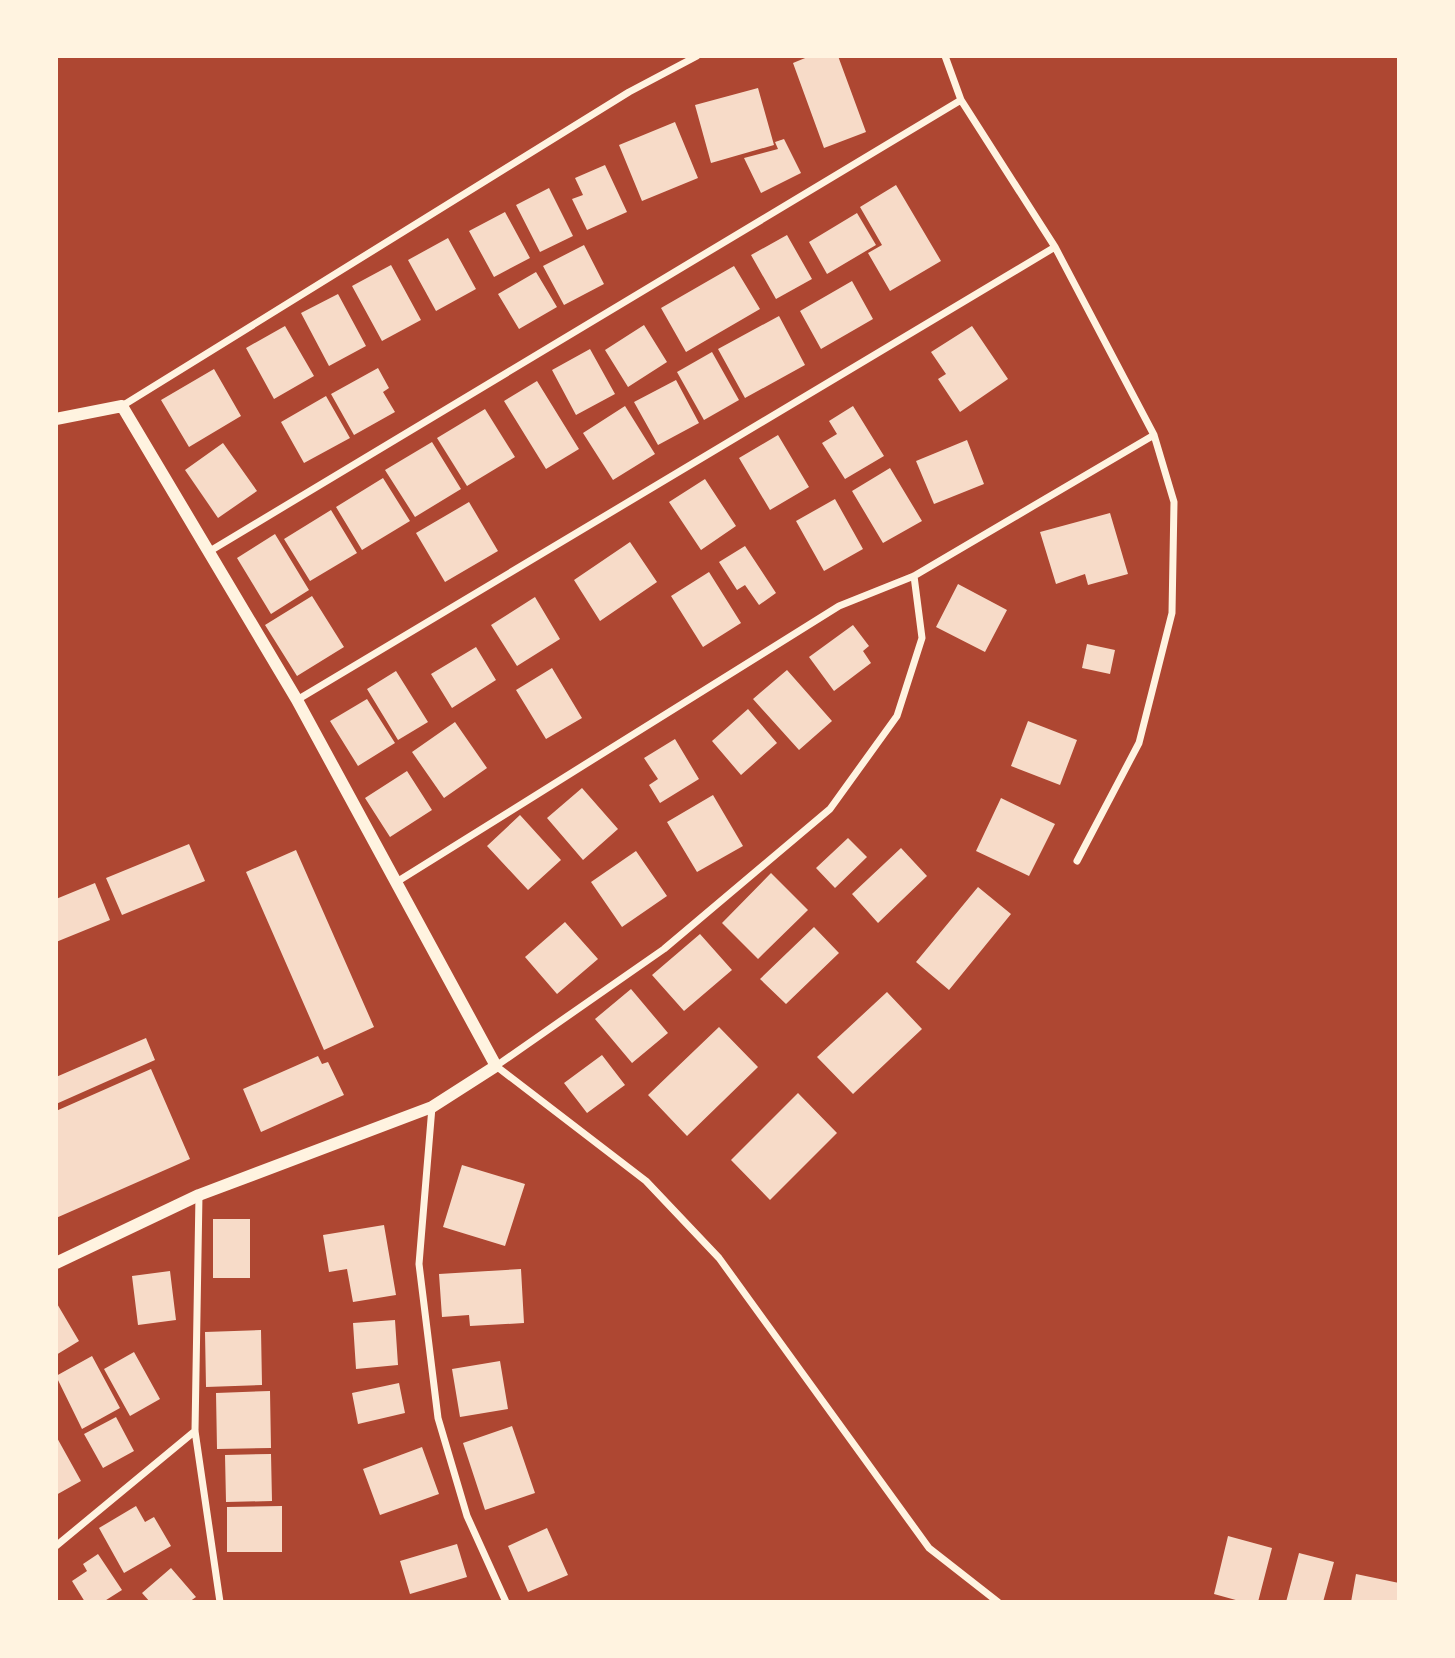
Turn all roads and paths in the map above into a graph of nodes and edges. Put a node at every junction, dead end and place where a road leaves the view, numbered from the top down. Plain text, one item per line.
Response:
1 (697, 56) edge
2 (945, 56) edge
3 (961, 100) junction
4 (1055, 247) junction
5 (122, 405) junction
6 (56, 419) edge
7 (1154, 435) junction
8 (210, 551) junction
9 (914, 576) junction
10 (297, 700) junction
11 (1077, 861) dead end
12 (394, 884) junction
13 (496, 1066) junction
14 (432, 1107) junction
15 (199, 1195) junction
16 (56, 1263) edge
17 (195, 1431) junction
18 (56, 1546) edge
19 (220, 1602) edge
20 (506, 1602) edge
21 (998, 1602) edge

1 - 5 street
2 - 3 street
3 - 4 street
3 - 8 street
4 - 7 street
4 - 10 street
5 - 6 street
5 - 8 street
7 - 9 street
7 - 11 street
8 - 10 street
9 - 12 street
9 - 13 street
10 - 12 street
12 - 13 street
13 - 14 street
13 - 21 street
14 - 15 street
14 - 20 street
15 - 16 street
15 - 17 street
17 - 18 street
17 - 19 street

